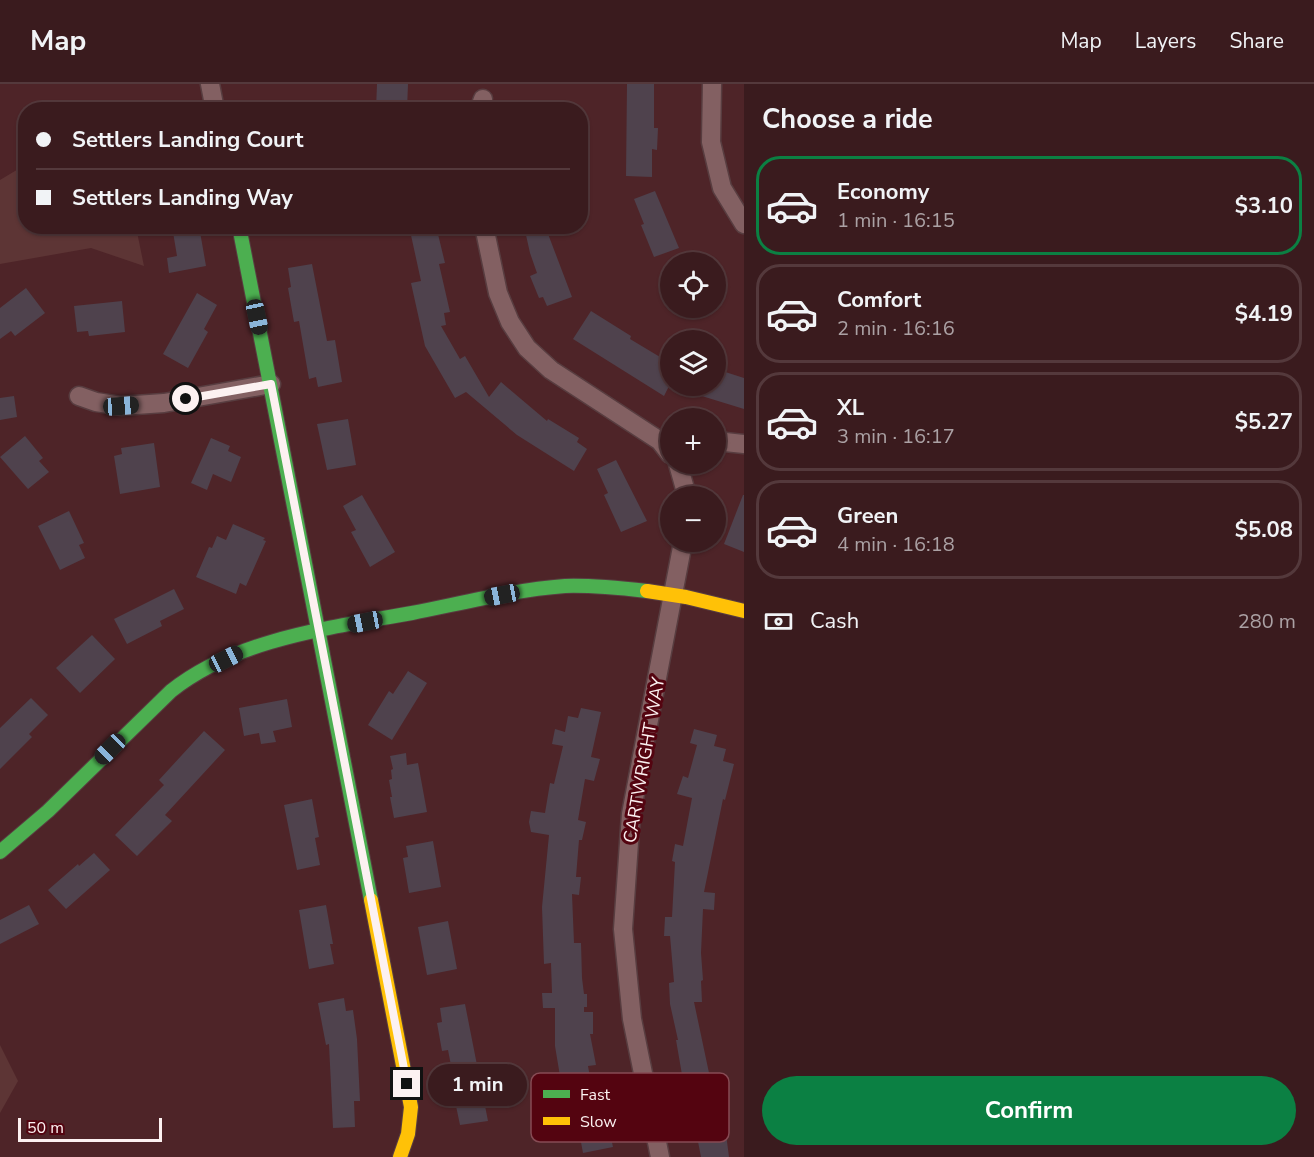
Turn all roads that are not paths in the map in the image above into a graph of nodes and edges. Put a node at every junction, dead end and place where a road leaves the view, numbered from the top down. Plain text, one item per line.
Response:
1 (210, 84) edge
2 (712, 84) edge
3 (213, 102) edge
4 (744, 224) edge
5 (241, 234) edge
6 (486, 234) edge
7 (271, 384) junction
8 (79, 396) dead end
9 (660, 441) edge
10 (726, 442) edge
11 (744, 444) edge
12 (681, 552) edge
13 (674, 595) junction
14 (744, 610) edge
15 (319, 631) junction
16 (0, 852) edge
17 (643, 1073) edge
18 (657, 1142) edge
19 (400, 1157) edge
20 (660, 1157) edge

1 - 3 street
2 - 4 street
5 - 7 street
6 - 9 street
7 - 8 street
7 - 15 street
10 - 11 street
12 - 13 street, CARTWRIGHT WAY
13 - 14 street
13 - 15 street
13 - 17 street, CARTWRIGHT WAY
15 - 16 street
15 - 19 street
18 - 20 street, CARTWRIGHT WAY

